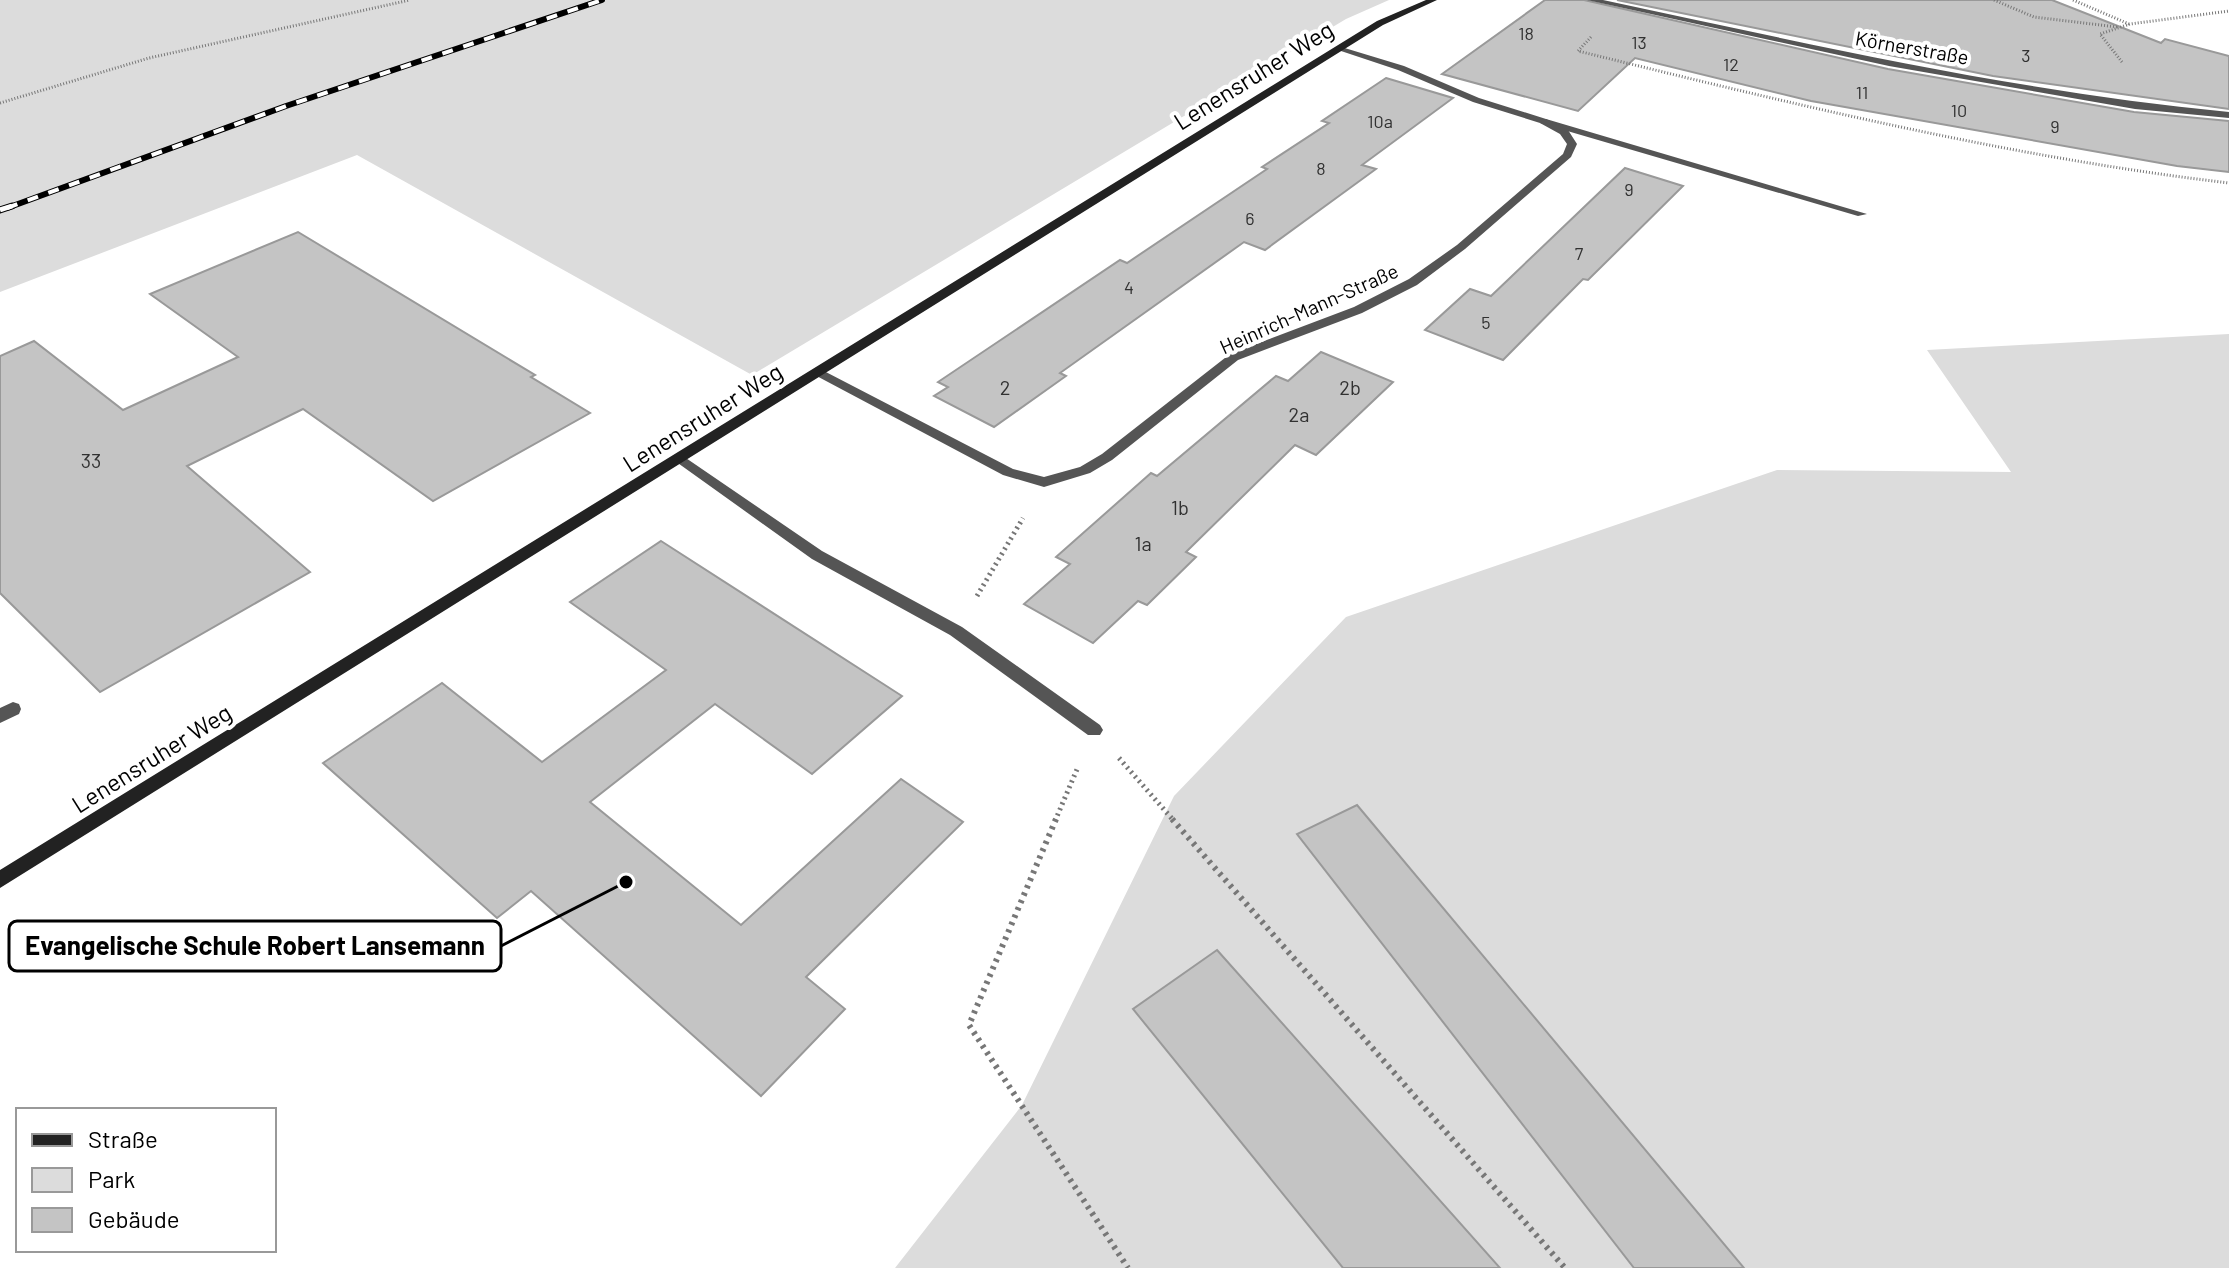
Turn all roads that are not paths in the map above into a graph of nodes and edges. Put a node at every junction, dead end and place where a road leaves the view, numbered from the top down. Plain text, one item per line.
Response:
1 (1433, 0) edge
2 (1591, 0) edge
3 (1341, 48) junction
4 (2229, 115) edge
5 (1543, 121) junction
6 (1862, 214) dead end
7 (817, 373) junction
8 (680, 458) junction
9 (1094, 730) road end
10 (0, 880) edge

1 - 3 street, Lenensruher Weg
2 - 4 street, Körnerstraße
3 - 5 street, Heinrich-Mann-Straße
3 - 7 street, Lenensruher Weg
5 - 6 street
5 - 7 street, Heinrich-Mann-Straße
7 - 8 street, Lenensruher Weg
8 - 9 street
8 - 10 street, Lenensruher Weg

